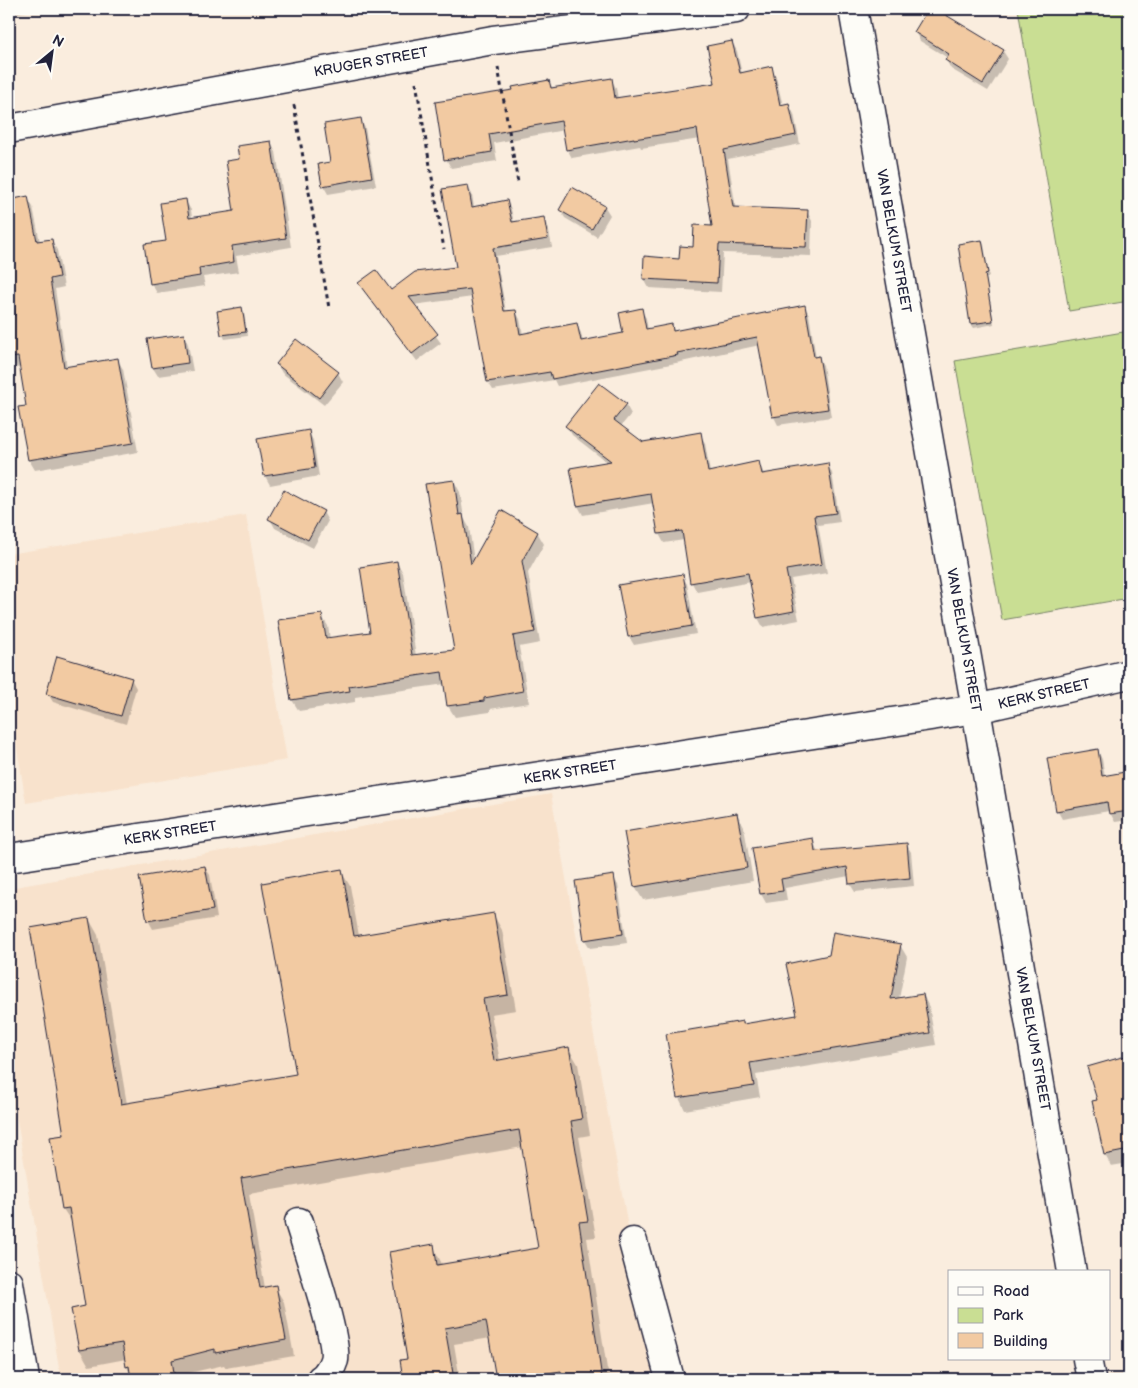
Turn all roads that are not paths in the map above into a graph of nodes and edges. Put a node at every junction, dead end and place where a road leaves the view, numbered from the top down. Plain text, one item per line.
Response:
1 (736, 9) edge
2 (853, 9) edge
3 (9, 129) edge
4 (1129, 674) edge
5 (976, 709) junction
6 (9, 858) edge
7 (299, 1222) dead end
8 (633, 1242) dead end
9 (1072, 1270) edge
10 (9, 1283) edge
11 (1087, 1360) edge
12 (25, 1379) edge
13 (321, 1379) edge
14 (670, 1379) edge
15 (1091, 1379) edge

1 - 3 street, KRUGER STREET
2 - 5 street, VAN BELKUM STREET
4 - 5 street, KERK STREET
5 - 6 street, KERK STREET
5 - 9 street, VAN BELKUM STREET
7 - 13 street
8 - 14 street
10 - 12 street
11 - 15 street

